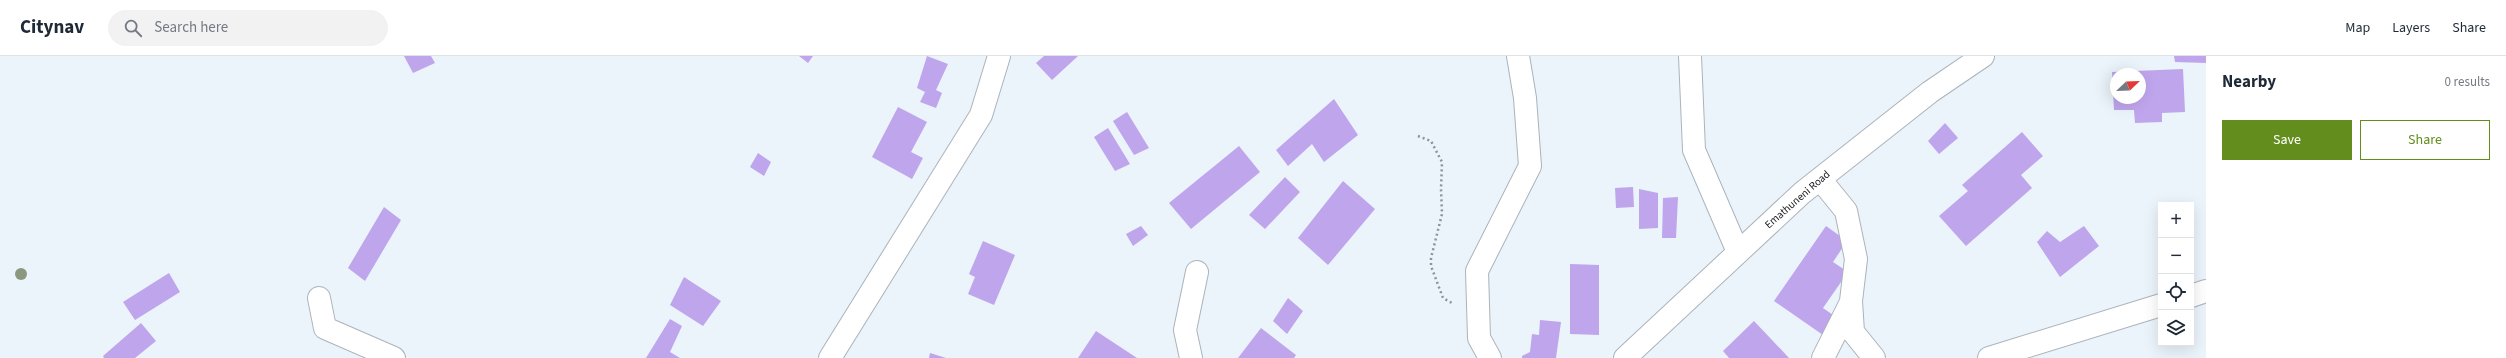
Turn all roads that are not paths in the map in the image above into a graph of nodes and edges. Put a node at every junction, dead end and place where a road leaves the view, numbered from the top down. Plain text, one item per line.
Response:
1 (999, 56) edge
2 (1518, 56) edge
3 (1690, 56) edge
4 (1983, 56) edge
5 (1820, 179) junction
6 (1738, 252) junction
7 (1197, 272) dead end
8 (2206, 291) edge
9 (2194, 295) edge
10 (319, 298) dead end
11 (1851, 300) junction
12 (2158, 306) edge
13 (394, 358) edge
14 (830, 358) edge
15 (1191, 358) edge
16 (1490, 358) edge
17 (1625, 358) edge
18 (1823, 358) edge
19 (1874, 358) edge
20 (1989, 358) edge

1 - 14 street
2 - 16 street
3 - 6 street
4 - 5 street, Emathuneni Road
5 - 6 street, Emathuneni Road
5 - 11 street
6 - 17 street, Emathuneni Road
7 - 15 street
8 - 9 street
10 - 13 street
11 - 18 street
11 - 19 street
12 - 20 street

